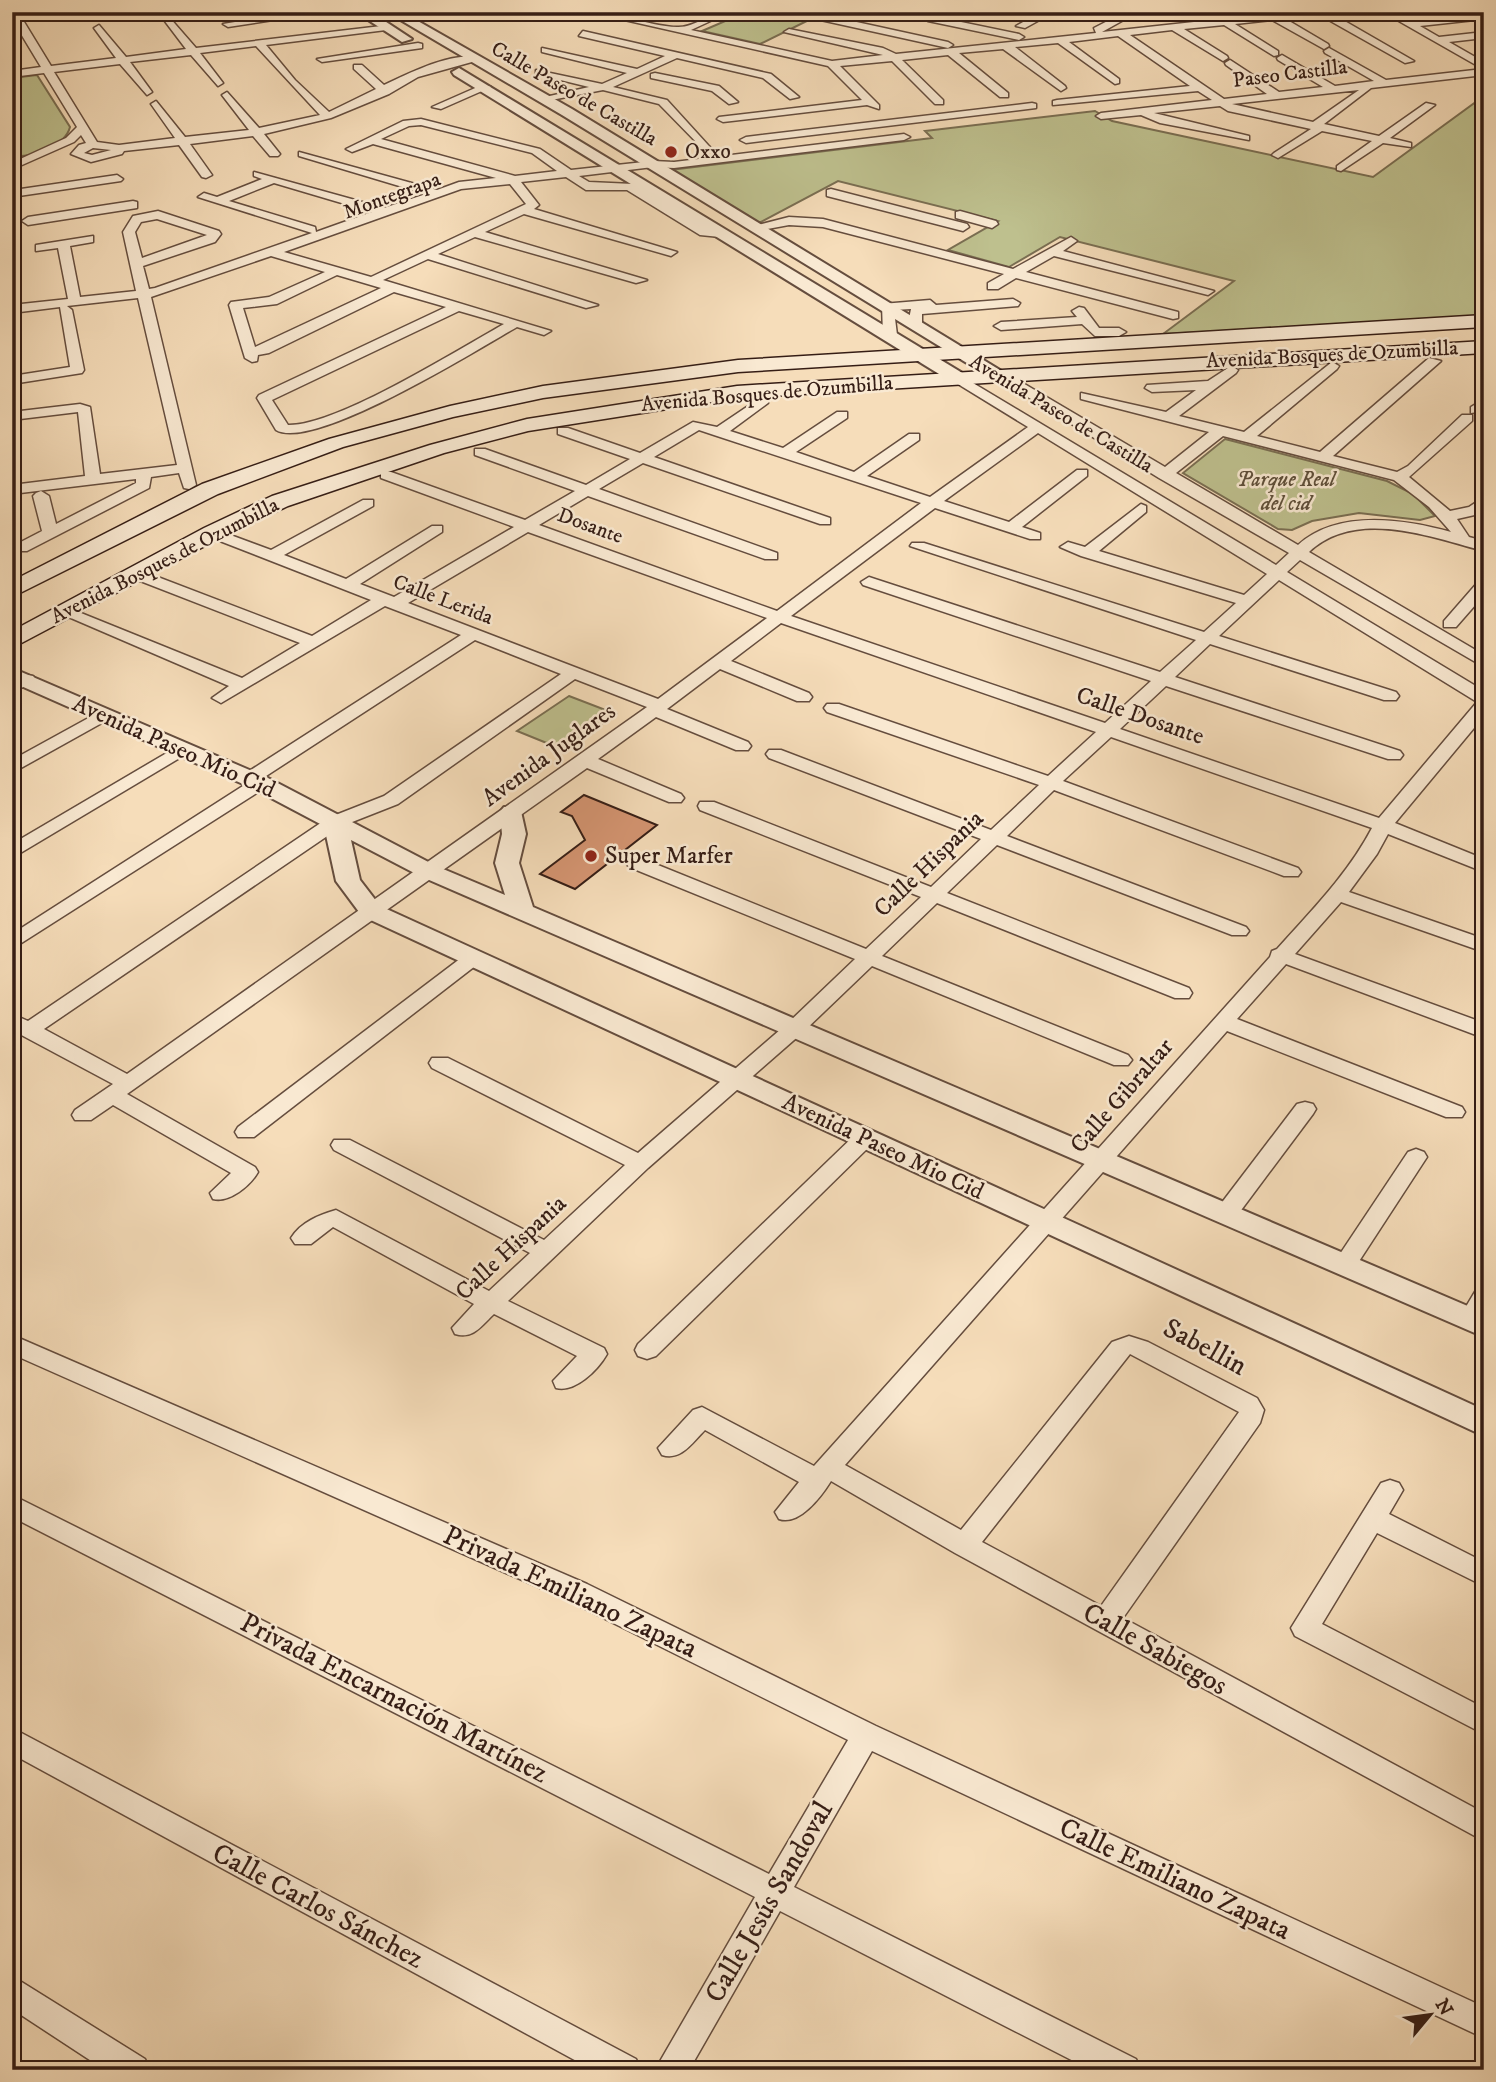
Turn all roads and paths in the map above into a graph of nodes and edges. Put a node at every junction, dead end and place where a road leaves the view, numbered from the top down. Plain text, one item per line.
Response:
1 (13, 12) edge
2 (320, 12) edge
3 (362, 12) edge
4 (393, 12) edge
5 (594, 12) edge
6 (658, 12) edge
7 (725, 12) edge
8 (903, 12) edge
9 (1049, 12) edge
10 (1318, 12) edge
11 (1388, 12) edge
12 (1110, 15) dead end
13 (1128, 15) edge
14 (1484, 16) edge
15 (1274, 17) junction
16 (820, 18) dead end
17 (890, 18) dead end
18 (932, 19) dead end
19 (169, 20) dead end
20 (636, 21) junction
21 (1226, 22) junction
22 (228, 24) dead end
23 (1409, 24) junction
24 (1021, 26) dead end
25 (386, 27) junction
26 (1174, 27) junction
27 (99, 28) dead end
28 (680, 31) junction
29 (789, 32) dead end
30 (1120, 33) junction
31 (583, 34) dead end
32 (1484, 35) edge
33 (1087, 36) junction
34 (712, 39) junction
35 (1059, 39) junction
36 (1438, 40) junction
37 (1039, 41) junction
38 (259, 43) junction
39 (731, 43) junction
40 (1006, 45) junction
41 (418, 46) junction
42 (966, 49) junction
43 (546, 50) dead end
44 (950, 51) junction
45 (192, 52) junction
46 (676, 55) junction
47 (894, 57) junction
48 (323, 59) dead end
49 (694, 59) junction
50 (123, 60) junction
51 (474, 60) junction
52 (1480, 63) edge
53 (447, 64) junction
54 (832, 64) junction
55 (358, 67) dead end
56 (46, 70) junction
57 (638, 72) junction
58 (12, 74) edge
59 (655, 76) junction
60 (1115, 81) dead end
61 (218, 83) dead end
62 (1384, 83) junction
63 (604, 86) junction
64 (486, 88) junction
65 (564, 88) dead end
66 (1061, 88) dead end
67 (1198, 88) junction
68 (1366, 88) junction
69 (1441, 88) dead end
70 (1333, 89) junction
71 (619, 90) junction
72 (146, 92) dead end
73 (385, 92) junction
74 (227, 95) dead end
75 (1004, 95) dead end
76 (1276, 95) junction
77 (794, 97) dead end
78 (545, 100) junction
79 (593, 101) dead end
80 (733, 102) dead end
81 (869, 102) junction
82 (939, 102) dead end
83 (1219, 102) junction
84 (1057, 103) dead end
85 (156, 104) dead end
86 (1430, 105) dead end
87 (1032, 106) dead end
88 (437, 107) dead end
89 (1141, 111) junction
90 (327, 116) junction
91 (1101, 116) dead end
92 (723, 119) dead end
93 (1318, 127) junction
94 (82, 128) junction
95 (256, 130) junction
96 (899, 130) junction
97 (1245, 138) dead end
98 (181, 140) junction
99 (746, 140) dead end
100 (1381, 140) junction
101 (372, 141) junction
102 (93, 145) junction
103 (1407, 145) dead end
104 (704, 147) dead end
105 (119, 148) junction
106 (352, 149) dead end
107 (77, 154) junction
108 (274, 154) dead end
109 (303, 154) dead end
110 (1278, 155) dead end
111 (103, 158) junction
112 (17, 163) edge
113 (662, 166) junction
114 (1341, 168) dead end
115 (610, 172) junction
116 (258, 174) dead end
117 (206, 175) dead end
118 (573, 176) junction
119 (272, 179) junction
120 (516, 182) junction
121 (436, 193) junction
122 (831, 193) dead end
123 (14, 194) dead end
124 (128, 196) junction
125 (204, 197) dead end
126 (218, 201) junction
127 (523, 210) junction
128 (384, 212) junction
129 (28, 221) dead end
130 (962, 221) junction
131 (992, 224) dead end
132 (756, 227) junction
133 (311, 230) dead end
134 (475, 233) junction
135 (720, 233) junction
136 (89, 239) dead end
137 (1070, 241) dead end
138 (63, 244) junction
139 (40, 248) dead end
140 (924, 250) junction
141 (671, 252) dead end
142 (1052, 252) junction
143 (276, 254) junction
144 (426, 255) junction
145 (137, 264) junction
146 (336, 271) junction
147 (1015, 273) junction
148 (640, 280) dead end
149 (372, 281) junction
150 (993, 286) dead end
151 (393, 287) junction
152 (1208, 291) dead end
153 (145, 297) junction
154 (1013, 303) dead end
155 (988, 304) junction
156 (591, 305) dead end
157 (70, 306) junction
158 (458, 306) junction
159 (887, 307) junction
160 (12, 309) edge
161 (916, 313) junction
162 (1173, 315) dead end
163 (12, 316) edge
164 (1484, 320) edge
165 (515, 323) junction
166 (1001, 326) junction
167 (544, 331) dead end
168 (1119, 332) dead end
169 (890, 335) junction
170 (1010, 340) dead end
171 (1484, 347) edge
172 (960, 352) junction
173 (921, 354) junction
174 (1434, 361) dead end
175 (1332, 366) dead end
176 (1231, 370) dead end
177 (999, 375) junction
178 (958, 378) junction
179 (12, 380) edge
180 (1209, 385) junction
181 (1152, 388) dead end
182 (1086, 396) dead end
183 (680, 400) junction
184 (762, 400) dead end
185 (1476, 410) edge
186 (842, 415) dead end
187 (12, 416) edge
188 (1167, 418) junction
189 (698, 425) junction
190 (1037, 427) junction
191 (564, 431) dead end
192 (1220, 431) junction
193 (719, 432) junction
194 (1248, 436) junction
195 (914, 437) dead end
196 (480, 452) dead end
197 (785, 453) junction
198 (1324, 456) junction
199 (641, 457) junction
200 (185, 468) junction
201 (1082, 472) dead end
202 (143, 473) junction
203 (386, 475) dead end
204 (1164, 475) junction
205 (856, 477) junction
206 (1399, 477) junction
207 (93, 480) junction
208 (189, 485) dead end
209 (586, 489) junction
210 (12, 490) edge
211 (40, 496) dead end
212 (1484, 501) edge
213 (930, 502) junction
214 (368, 503) dead end
215 (1141, 509) dead end
216 (1449, 516) junction
217 (825, 521) dead end
218 (526, 525) junction
219 (1011, 528) junction
220 (438, 529) dead end
221 (50, 533) junction
222 (212, 533) junction
223 (1035, 536) dead end
224 (1463, 539) junction
225 (918, 546) dead end
226 (1484, 546) edge
227 (1068, 547) dead end
228 (15, 551) edge
229 (1087, 553) junction
230 (1298, 553) junction
231 (771, 556) dead end
232 (270, 558) junction
233 (1277, 572) junction
234 (136, 574) junction
235 (869, 582) dead end
236 (1484, 585) edge
237 (346, 586) junction
238 (12, 590) edge
239 (1248, 601) junction
240 (388, 602) junction
241 (65, 612) junction
242 (779, 617) junction
243 (1450, 624) dead end
244 (474, 634) junction
245 (1207, 639) junction
246 (12, 641) edge
247 (313, 642) junction
248 (718, 662) junction
249 (1484, 662) edge
250 (574, 672) junction
251 (17, 681) edge
252 (1162, 681) junction
253 (243, 685) junction
254 (803, 696) dead end
255 (1390, 696) dead end
256 (221, 698) dead end
257 (1484, 699) edge
258 (1484, 705) edge
259 (657, 708) junction
260 (833, 708) dead end
261 (103, 715) junction
262 (1109, 731) junction
263 (742, 746) dead end
264 (182, 749) junction
265 (775, 754) dead end
266 (1394, 755) dead end
267 (584, 760) junction
268 (12, 768) edge
269 (255, 781) junction
270 (1051, 783) junction
271 (675, 798) dead end
272 (707, 806) dead end
273 (512, 813) junction
274 (335, 822) junction
275 (1383, 825) junction
276 (995, 838) junction
277 (12, 852) edge
278 (636, 863) dead end
279 (1484, 866) edge
280 (428, 871) junction
281 (1291, 872) dead end
282 (1337, 894) junction
283 (936, 895) junction
284 (371, 911) junction
285 (523, 911) junction
286 (1239, 931) dead end
287 (12, 943) edge
288 (1484, 946) edge
289 (1279, 955) junction
290 (869, 958) junction
291 (472, 959) junction
292 (1181, 993) dead end
293 (1222, 1021) junction
294 (21, 1026) edge
295 (795, 1028) junction
296 (1484, 1031) edge
297 (1121, 1060) dead end
298 (440, 1063) dead end
299 (739, 1080) junction
300 (120, 1089) junction
301 (1305, 1109) dead end
302 (1454, 1112) dead end
303 (83, 1115) dead end
304 (246, 1132) dead end
305 (865, 1138) junction
306 (342, 1145) dead end
307 (1416, 1157) dead end
308 (1100, 1161) junction
309 (640, 1163) junction
310 (222, 1193) dead end
311 (1225, 1215) junction
312 (1046, 1223) junction
313 (303, 1238) dead end
314 (546, 1251) junction
315 (1344, 1266) junction
316 (1484, 1296) edge
317 (490, 1302) junction
318 (1477, 1323) edge
319 (464, 1328) dead end
320 (12, 1344) edge
321 (647, 1350) dead end
322 (565, 1381) dead end
323 (1484, 1424) edge
324 (671, 1448) dead end
325 (823, 1474) junction
326 (1390, 1490) dead end
327 (12, 1505) edge
328 (788, 1512) dead end
329 (1372, 1518) junction
330 (964, 1545) junction
331 (1484, 1575) edge
332 (1105, 1622) junction
333 (1484, 1721) edge
334 (866, 1735) junction
335 (12, 1740) edge
336 (1484, 1828) edge
337 (775, 1892) junction
338 (12, 1991) edge
339 (1484, 2023) edge
340 (134, 2070) edge
341 (625, 2070) edge
342 (671, 2070) edge
343 (1125, 2070) edge

1 - 56 street
2 - 22 street
3 - 25 street, Calle Paseo de Castilla
4 - 51 street, Calle Paseo de Castilla
5 - 20 street
6 - 20 street
7 - 28 street
8 - 17 street
9 - 24 street
10 - 15 street
10 - 52 street
11 - 23 street
12 - 13 street
13 - 33 street
14 - 23 street
15 - 21 street
15 - 62 street
16 - 42 street
18 - 37 street
19 - 45 street
20 - 28 street
21 - 26 street
21 - 70 street
23 - 36 street
25 - 38 street
25 - 41 street, Calle Paseo de Castilla
26 - 30 street
26 - 76 street
27 - 50 street
28 - 34 street
29 - 47 street
30 - 33 street
30 - 67 street
31 - 46 street
32 - 36 street
33 - 35 street
34 - 39 street
34 - 46 street
35 - 37 street
35 - 60 street
36 - 52 street
37 - 40 street
38 - 45 street
38 - 90 street
39 - 49 street
39 - 54 street
40 - 42 street
40 - 66 street
41 - 48 street
41 - 53 street, Calle Paseo de Castilla
42 - 44 street
43 - 57 street
44 - 47 street
44 - 75 street
45 - 50 street
45 - 61 street
46 - 49 street
46 - 57 street
47 - 54 street
47 - 82 street
49 - 59 street
49 - 77 street
50 - 56 street
50 - 72 street
51 - 53 street
51 - 78 street, Calle Paseo de Castilla
52 - 62 street, Paseo Castilla
53 - 64 street, Calle Paseo de Castilla
53 - 73 street
54 - 81 street
55 - 73 street
56 - 58 street
56 - 94 street
57 - 63 street
59 - 71 street
59 - 80 street
62 - 68 street, Paseo Castilla
63 - 65 street
63 - 71 street
63 - 78 street
64 - 88 street
64 - 115 street, Calle Paseo de Castilla
67 - 83 street
67 - 84 street
68 - 69 street
68 - 70 street, Paseo Castilla
68 - 93 street
70 - 76 street, Paseo Castilla
71 - 79 street
71 - 104 street
73 - 90 street
74 - 95 street
76 - 83 street, Paseo Castilla
78 - 113 street, Calle Paseo de Castilla
81 - 92 street
81 - 96 street
83 - 89 street, Paseo Castilla
83 - 93 street
85 - 98 street
86 - 100 street
87 - 96 street
89 - 91 street, Paseo Castilla
89 - 97 street
90 - 95 street
93 - 100 street
93 - 110 street
94 - 102 street
94 - 112 street
95 - 98 street
95 - 108 street
96 - 99 street
96 - 113 street, Montegrapa
98 - 105 street
98 - 117 street
100 - 103 street
100 - 114 street
101 - 106 street
101 - 118 street
101 - 120 street
102 - 105 street
102 - 107 street
105 - 111 street
107 - 111 street
107 - 112 street
109 - 121 street
111 - 124 street
113 - 115 street, Montegrapa
113 - 132 street, Avenida Paseo de Castilla
115 - 118 street, Montegrapa
115 - 135 street, Avenida Paseo de Castilla
116 - 119 street
118 - 120 street, Montegrapa
118 - 135 street
119 - 126 street
119 - 128 street
120 - 121 street, Montegrapa
120 - 127 street
120 - 143 street, Montegrapa
121 - 128 street, Montegrapa
122 - 130 street
123 - 124 street
124 - 129 street
125 - 126 street
126 - 133 street
127 - 134 street
127 - 141 street
128 - 143 street, Montegrapa
130 - 131 street
130 - 140 street
132 - 140 street
132 - 159 street, Avenida Paseo de Castilla
134 - 144 street
134 - 148 street
135 - 169 street, Avenida Paseo de Castilla
136 - 138 street
137 - 142 street
138 - 139 street
138 - 157 street
140 - 147 street
142 - 147 street
142 - 152 street
143 - 146 street
143 - 153 street, Montegrapa
144 - 149 street
144 - 156 street
145 - 145 street
145 - 153 street
146 - 149 street
146 - 151 street
147 - 150 street
147 - 162 street
149 - 151 street
151 - 158 street
153 - 157 street, Montegrapa
153 - 200 street
154 - 155 street
155 - 161 street
155 - 166 street
157 - 160 street
157 - 163 street
157 - 179 street
158 - 165 street
158 - 165 street
159 - 161 street, Avenida Paseo de Castilla
159 - 169 street
161 - 172 street, Avenida Paseo de Castilla
164 - 172 main road, Avenida Bosques de Ozumbilla
165 - 167 street
166 - 168 street
166 - 170 street
169 - 173 street, Avenida Paseo de Castilla
171 - 177 main road, Avenida Bosques de Ozumbilla
172 - 173 main road, Avenida Bosques de Ozumbilla
172 - 177 street, Avenida Paseo de Castilla
173 - 178 street, Avenida Paseo de Castilla
173 - 238 main road, Avenida Bosques de Ozumbilla
174 - 198 street
175 - 194 street
176 - 180 street
177 - 178 main road, Avenida Bosques de Ozumbilla
177 - 204 street, Avenida Paseo de Castilla
178 - 183 main road, Avenida Bosques de Ozumbilla
178 - 190 street, Avenida Paseo de Castilla
180 - 181 street
180 - 188 street
182 - 188 street
183 - 189 street
183 - 222 main road, Avenida Bosques de Ozumbilla
184 - 193 street
185 - 206 street
186 - 197 street
187 - 207 street
188 - 192 street
189 - 193 street
189 - 199 street
190 - 213 street, Avenida Juglares
190 - 233 street, Avenida Paseo de Castilla
191 - 199 street
192 - 194 street
192 - 204 street
193 - 197 street
194 - 198 street
195 - 205 street
196 - 209 street
197 - 205 street
198 - 206 street
199 - 209 street
199 - 217 street
200 - 202 street
200 - 208 street
201 - 219 street
202 - 207 street
202 - 221 street
203 - 218 street, Dosante
204 - 230 street, Avenida Paseo de Castilla
205 - 213 street
206 - 216 street
207 - 210 street
209 - 218 street
209 - 231 street
211 - 221 street
212 - 216 street
213 - 219 street
213 - 242 street, Avenida Juglares
214 - 232 street
215 - 229 street
216 - 224 street
218 - 240 street
218 - 242 street, Dosante
219 - 223 street
220 - 237 street
221 - 228 street
222 - 232 street, Calle Lerida
222 - 234 main road, Avenida Bosques de Ozumbilla
224 - 226 street, Calle Hispania
224 - 230 street, Calle Hispania
225 - 245 street
227 - 229 street
229 - 239 street
230 - 233 street, Calle Hispania
230 - 249 street, Avenida Paseo de Castilla
232 - 237 street, Calle Lerida
233 - 239 street, Calle Hispania
233 - 257 street, Avenida Paseo de Castilla
234 - 241 main road, Avenida Bosques de Ozumbilla
234 - 247 street
235 - 252 street
236 - 243 street
237 - 240 street, Calle Lerida
239 - 245 street, Calle Hispania
240 - 244 street, Calle Lerida
240 - 247 street
241 - 246 main road, Avenida Bosques de Ozumbilla
241 - 253 street
242 - 248 street, Avenida Juglares
242 - 262 street, Calle Dosante
244 - 250 street, Calle Lerida
244 - 269 street
245 - 252 street, Calle Hispania
245 - 255 street
247 - 253 street
248 - 254 street
248 - 259 street, Avenida Juglares
250 - 259 street, Calle Lerida
250 - 274 street
251 - 261 street, Avenida Paseo Mio Cid
252 - 262 street, Calle Hispania
252 - 266 street
253 - 256 street
258 - 275 street, Calle Gibraltar
259 - 263 street, Calle Lerida
259 - 267 street, Avenida Juglares
260 - 270 street
261 - 264 street, Avenida Paseo Mio Cid
261 - 268 street
262 - 270 street, Calle Hispania
262 - 275 street, Calle Dosante
264 - 269 street, Avenida Paseo Mio Cid
264 - 277 street
265 - 276 street
267 - 271 street
267 - 273 street, Avenida Juglares
269 - 274 street, Avenida Paseo Mio Cid
269 - 287 street
270 - 276 street, Calle Hispania
270 - 281 street
272 - 283 street
273 - 280 street, Avenida Juglares
273 - 285 street
274 - 280 street, Avenida Paseo Mio Cid
274 - 284 street, Avenida Paseo Mio Cid
274 - 294 street
275 - 279 street, Calle Dosante
275 - 282 street, Calle Gibraltar
276 - 283 street, Calle Hispania
276 - 286 street
278 - 290 street
280 - 284 street, Avenida Juglares
280 - 285 street, Avenida Paseo Mio Cid
282 - 288 street
282 - 289 street, Calle Gibraltar
283 - 290 street, Calle Hispania
283 - 292 street
284 - 291 street, Avenida Paseo Mio Cid
284 - 300 street, Avenida Juglares
285 - 295 street, Avenida Paseo Mio Cid
289 - 293 street, Calle Gibraltar
289 - 296 street
290 - 295 street, Calle Hispania
290 - 297 street
291 - 299 street, Avenida Paseo Mio Cid
291 - 304 street
293 - 302 street
293 - 308 street, Calle Gibraltar
294 - 300 street
295 - 299 street, Calle Hispania
295 - 308 street, Avenida Paseo Mio Cid
298 - 309 street
299 - 305 street, Avenida Paseo Mio Cid
299 - 309 street, Calle Hispania
300 - 303 street, Avenida Juglares
300 - 310 street
301 - 311 street
305 - 312 street, Avenida Paseo Mio Cid
305 - 321 street
306 - 314 street
307 - 315 street
308 - 311 street, Avenida Paseo Mio Cid
308 - 312 street, Calle Gibraltar
309 - 314 street, Calle Hispania
311 - 315 street, Avenida Paseo Mio Cid
312 - 323 street, Avenida Paseo Mio Cid
312 - 325 street, Calle Gibraltar
313 - 317 street
314 - 317 street, Calle Hispania
315 - 318 street, Avenida Paseo Mio Cid
316 - 318 street
317 - 319 street, Calle Hispania
317 - 322 street
320 - 334 street, Privada Emiliano Zapata
324 - 325 street, Calle Sabiegos
325 - 328 street, Calle Gibraltar
325 - 330 street, Calle Sabiegos
326 - 329 street
327 - 337 street, Privada Encarnación Martínez
329 - 331 street
329 - 333 street
330 - 332 street, Calle Sabiegos
330 - 332 street, Sabellin
332 - 336 street, Calle Sabiegos
334 - 337 street, Calle Jesús Sandoval
334 - 339 street, Calle Emiliano Zapata
335 - 341 street, Calle Carlos Sánchez
337 - 342 street, Calle Jesús Sandoval
337 - 343 street, Privada Encarnación Martínez
338 - 340 street

